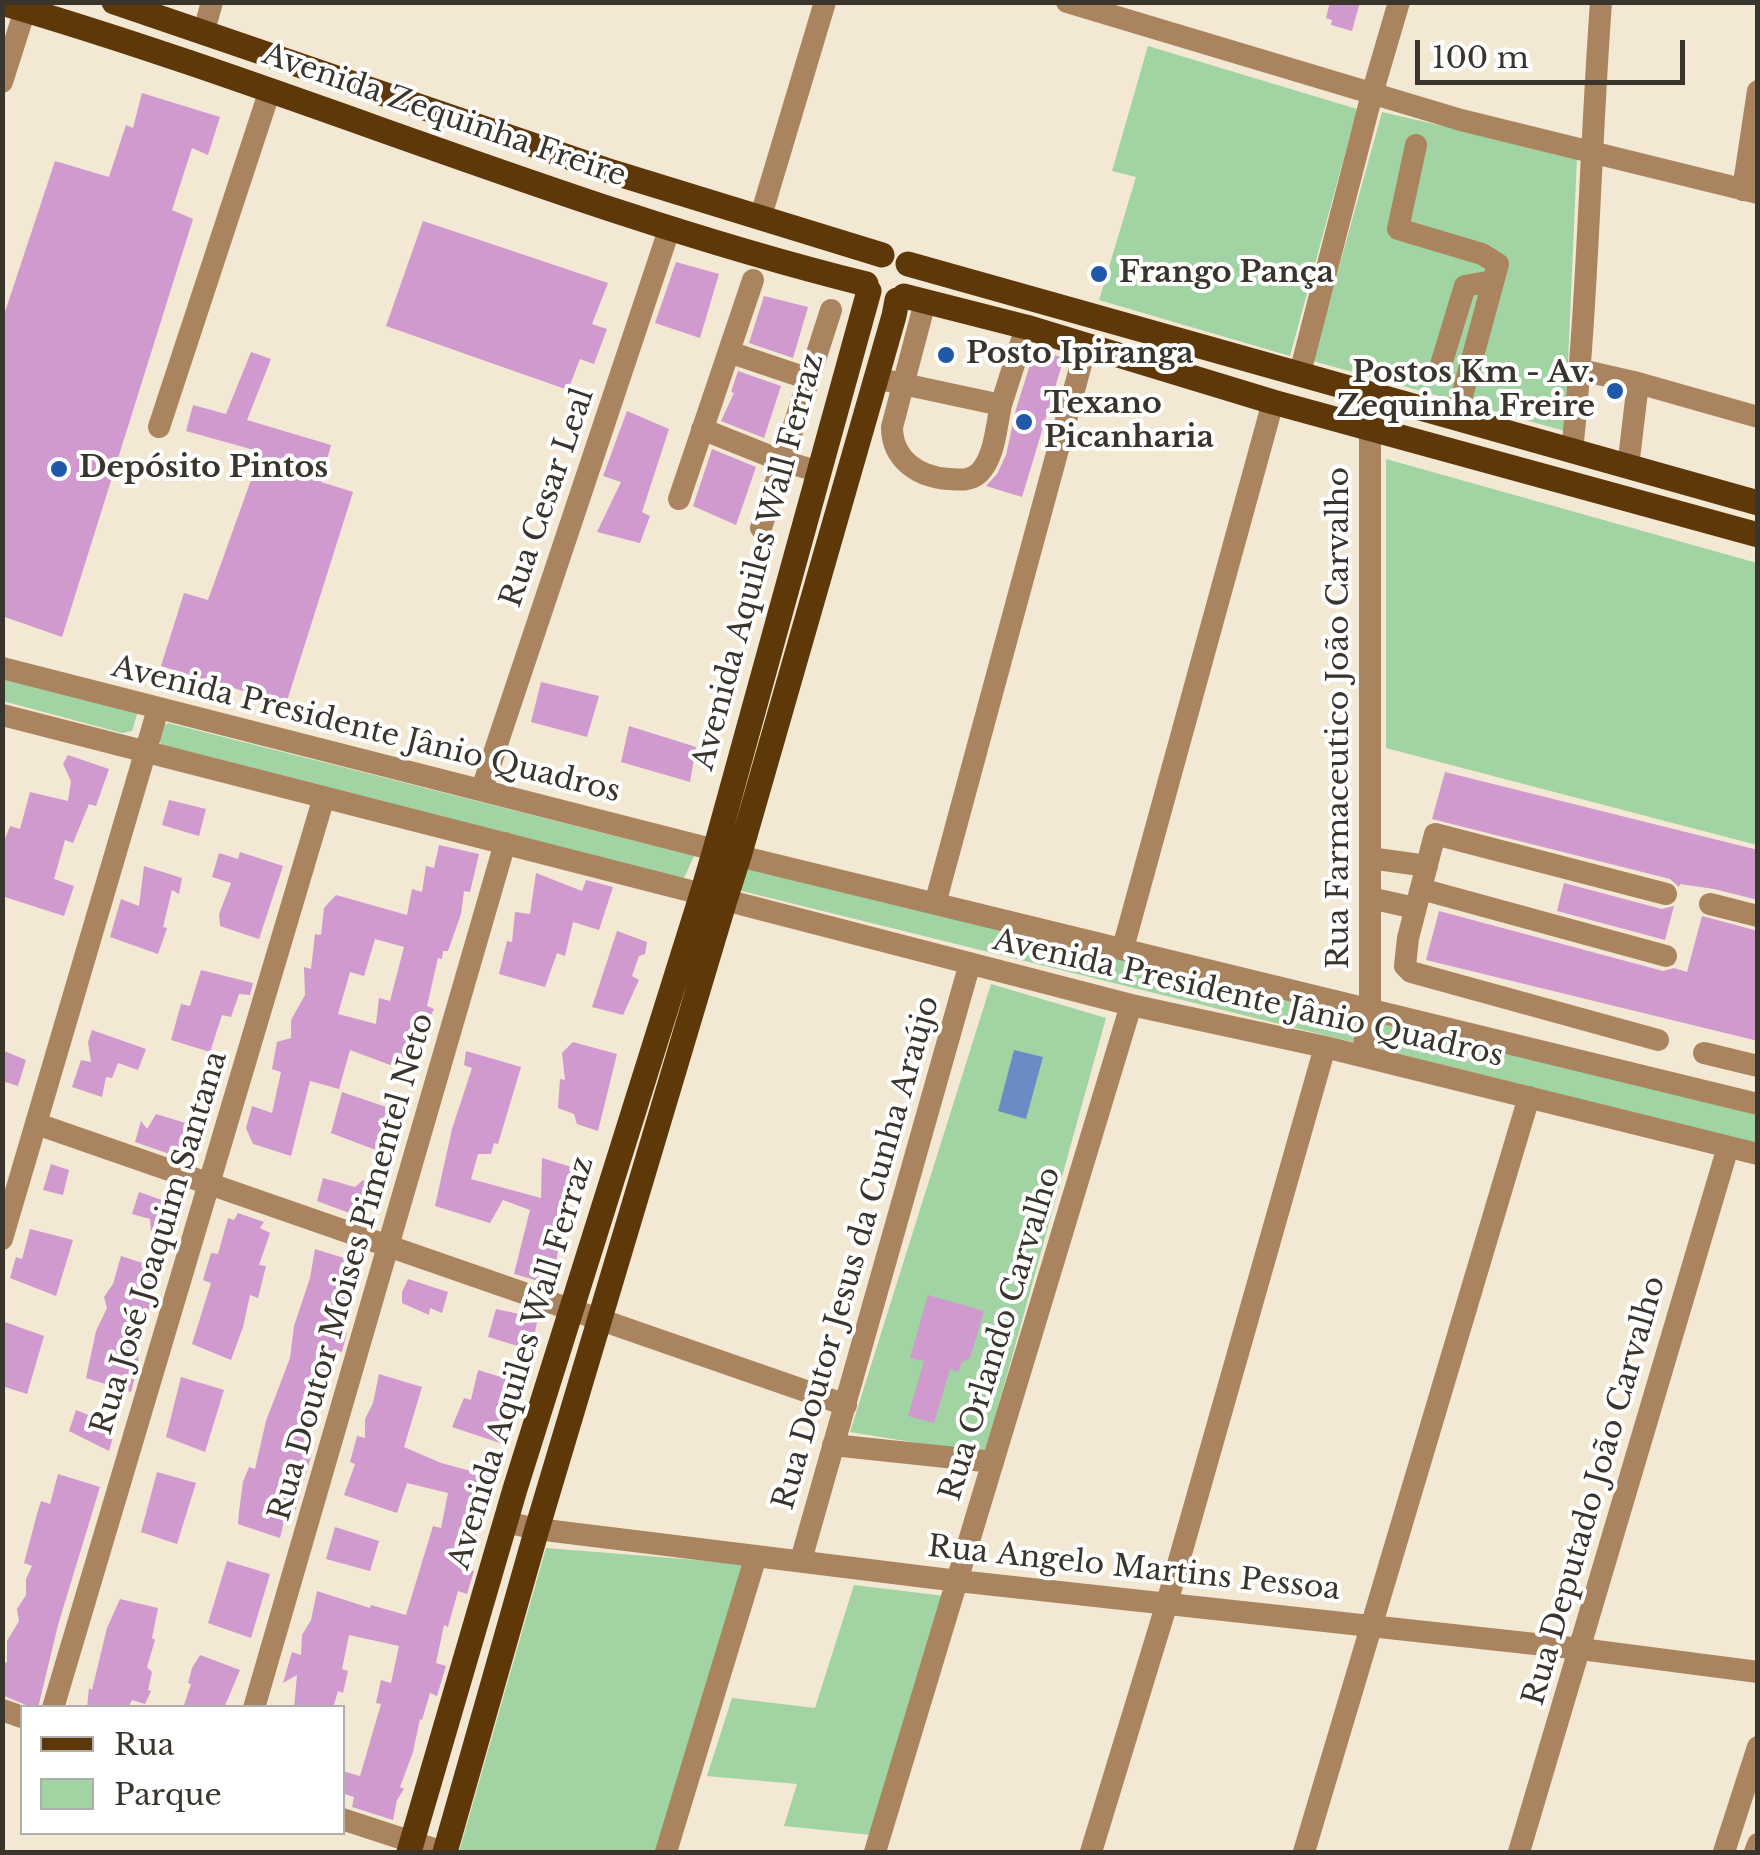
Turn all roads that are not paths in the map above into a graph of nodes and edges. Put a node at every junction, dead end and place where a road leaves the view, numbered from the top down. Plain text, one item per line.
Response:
1 (114, 2) edge
2 (212, 2) edge
3 (825, 2) edge
4 (1067, 2) edge
5 (1399, 2) edge
6 (1601, 2) edge
7 (14, 6) edge
8 (204, 31) junction
9 (2, 82) edge
10 (270, 90) junction
11 (1758, 92) edge
12 (1372, 94) junction
13 (1416, 145) dead end
14 (1590, 150) junction
15 (1750, 192) edge
16 (760, 219) junction
17 (670, 228) junction
18 (882, 255) junction
19 (908, 264) junction
20 (753, 280) dead end
21 (1493, 281) junction
22 (868, 288) junction
23 (909, 299) junction
24 (831, 310) dead end
25 (1026, 328) junction
26 (1086, 346) junction
27 (729, 352) junction
28 (1440, 368) dead end
29 (1580, 370) junction
30 (1300, 374) junction
31 (876, 378) junction
32 (808, 380) junction
33 (1638, 383) junction
34 (902, 384) junction
35 (1273, 402) junction
36 (1001, 406) junction
37 (1758, 417) edge
38 (1456, 418) junction
39 (1370, 426) junction
40 (160, 428) dead end
41 (702, 430) junction
42 (1572, 451) junction
43 (799, 466) junction
44 (1628, 466) junction
45 (678, 498) dead end
46 (1758, 503) edge
47 (761, 528) dead end
48 (1758, 535) edge
49 (2, 668) edge
50 (158, 709) junction
51 (2, 715) edge
52 (144, 752) junction
53 (482, 788) junction
54 (324, 797) junction
55 (505, 843) junction
56 (727, 853) junction
57 (1370, 858) junction
58 (1427, 866) junction
59 (1666, 894) dead end
60 (714, 897) junction
61 (1370, 898) junction
62 (1410, 900) junction
63 (935, 904) junction
64 (1710, 904) dead end
65 (1758, 916) edge
66 (1124, 948) junction
67 (1666, 956) dead end
68 (970, 963) junction
69 (1131, 1005) junction
70 (1370, 1009) junction
71 (1658, 1040) dead end
72 (1325, 1047) junction
73 (1704, 1052) dead end
74 (1362, 1056) junction
75 (1758, 1066) edge
76 (1529, 1097) junction
77 (1758, 1104) edge
78 (37, 1124) junction
79 (1728, 1146) junction
80 (1758, 1154) edge
81 (208, 1186) junction
82 (2, 1239) edge
83 (389, 1249) junction
84 (572, 1312) junction
85 (601, 1323) junction
86 (846, 1405) junction
87 (833, 1445) junction
88 (993, 1462) junction
89 (505, 1522) junction
90 (537, 1528) junction
91 (756, 1556) junction
92 (801, 1560) junction
93 (958, 1581) junction
94 (1167, 1604) junction
95 (1370, 1626) junction
96 (1581, 1649) junction
97 (1758, 1672) edge
98 (54, 1705) edge
99 (255, 1705) edge
100 (1758, 1748) edge
101 (345, 1820) edge
102 (1758, 1844) edge
103 (411, 1846) edge
104 (444, 1852) edge
105 (666, 1852) edge
106 (875, 1852) edge
107 (1091, 1852) edge
108 (1304, 1852) edge
109 (1519, 1852) edge
110 (1724, 1852) edge
111 (1755, 1852) edge

1 - 8 main road, Avenida Zequinha Freire
2 - 8 street
3 - 16 street
4 - 12 street
5 - 12 street
6 - 14 street
7 - 9 street
7 - 10 main road, Avenida Zequinha Freire
8 - 16 main road, Avenida Zequinha Freire
10 - 17 main road, Avenida Zequinha Freire
10 - 40 street
11 - 15 street
12 - 14 street
12 - 30 street
13 - 21 street
14 - 15 street
14 - 29 street
16 - 18 main road, Avenida Zequinha Freire
17 - 22 main road, Avenida Zequinha Freire
17 - 53 street, Rua Cesar Leal
18 - 19 main road
18 - 22 main road
19 - 23 main road
19 - 30 main road
20 - 27 street
21 - 28 street
21 - 38 street
22 - 23 main road
22 - 43 main road, Avenida Aquiles Wall Ferraz
23 - 25 main road
23 - 31 main road, Avenida Aquiles Wall Ferraz
23 - 34 street
24 - 32 street
25 - 26 main road
25 - 36 street
26 - 35 main road
26 - 63 street
27 - 32 street
27 - 41 street
29 - 33 street
29 - 42 street
30 - 35 main road
30 - 38 main road
31 - 34 street
31 - 56 main road, Avenida Aquiles Wall Ferraz
32 - 43 street
33 - 37 street
33 - 44 street
34 - 36 street
34 - 36 street
35 - 39 main road
35 - 66 street
38 - 42 main road
39 - 48 main road
39 - 57 street, Rua Farmaceutico João Carvalho
41 - 43 street
41 - 45 street
42 - 44 main road
43 - 47 street
43 - 56 main road, Avenida Aquiles Wall Ferraz
44 - 46 main road
49 - 50 street, Avenida Presidente Jânio Quadros
50 - 52 street
50 - 53 street, Avenida Presidente Jânio Quadros
51 - 52 street, Avenida Presidente Jânio Quadros
52 - 54 street, Avenida Presidente Jânio Quadros
52 - 78 street
53 - 56 street, Avenida Presidente Jânio Quadros
54 - 55 street, Avenida Presidente Jânio Quadros
54 - 81 street, Rua José Joaquim Santana
55 - 60 street, Avenida Presidente Jânio Quadros
55 - 83 street, Rua Doutor Moises Pimentel Neto
56 - 60 main road
56 - 63 street, Avenida Presidente Jânio Quadros
57 - 58 street
57 - 61 street, Rua Farmaceutico João Carvalho
58 - 59 street
58 - 62 street
60 - 68 street, Avenida Presidente Jânio Quadros
60 - 84 main road, Avenida Aquiles Wall Ferraz
60 - 85 main road, Avenida Aquiles Wall Ferraz
61 - 62 street
61 - 70 street, Rua Farmaceutico João Carvalho
62 - 67 street
62 - 71 street
63 - 66 street, Avenida Presidente Jânio Quadros
64 - 65 street
66 - 70 street, Avenida Presidente Jânio Quadros
68 - 69 street, Avenida Presidente Jânio Quadros
68 - 86 street, Rua Doutor Jesus da Cunha Araújo
69 - 72 street, Avenida Presidente Jânio Quadros
69 - 88 street, Rua Orlando Carvalho
70 - 74 street, Rua Farmaceutico João Carvalho
70 - 77 street, Avenida Presidente Jânio Quadros
72 - 74 street, Avenida Presidente Jânio Quadros
72 - 94 street
73 - 75 street
74 - 76 street, Avenida Presidente Jânio Quadros
76 - 79 street, Avenida Presidente Jânio Quadros
76 - 95 street
78 - 81 street
78 - 82 street
79 - 80 street, Avenida Presidente Jânio Quadros
79 - 96 street, Rua Deputado João Carvalho
81 - 83 street
81 - 98 street, Rua José Joaquim Santana
83 - 84 street
83 - 99 street, Rua Doutor Moises Pimentel Neto
84 - 85 street
84 - 89 main road, Avenida Aquiles Wall Ferraz
85 - 86 street
85 - 90 main road, Avenida Aquiles Wall Ferraz
86 - 87 street, Rua Doutor Jesus da Cunha Araújo
87 - 88 street
87 - 92 street, Rua Doutor Jesus da Cunha Araújo
88 - 93 street, Rua Orlando Carvalho
89 - 90 street, Rua Angelo Martins Pessoa
89 - 103 main road, Avenida Aquiles Wall Ferraz
90 - 91 street, Rua Angelo Martins Pessoa
90 - 104 main road, Avenida Aquiles Wall Ferraz
91 - 92 street, Rua Angelo Martins Pessoa
91 - 105 street
92 - 93 street, Rua Angelo Martins Pessoa
93 - 94 street, Rua Angelo Martins Pessoa
93 - 106 street, Rua Orlando Carvalho
94 - 95 street, Rua Angelo Martins Pessoa
94 - 107 street
95 - 96 street, Rua Angelo Martins Pessoa
95 - 108 street
96 - 97 street, Rua Angelo Martins Pessoa
96 - 109 street, Rua Deputado João Carvalho
100 - 110 street
101 - 103 street
102 - 111 street
103 - 104 street

